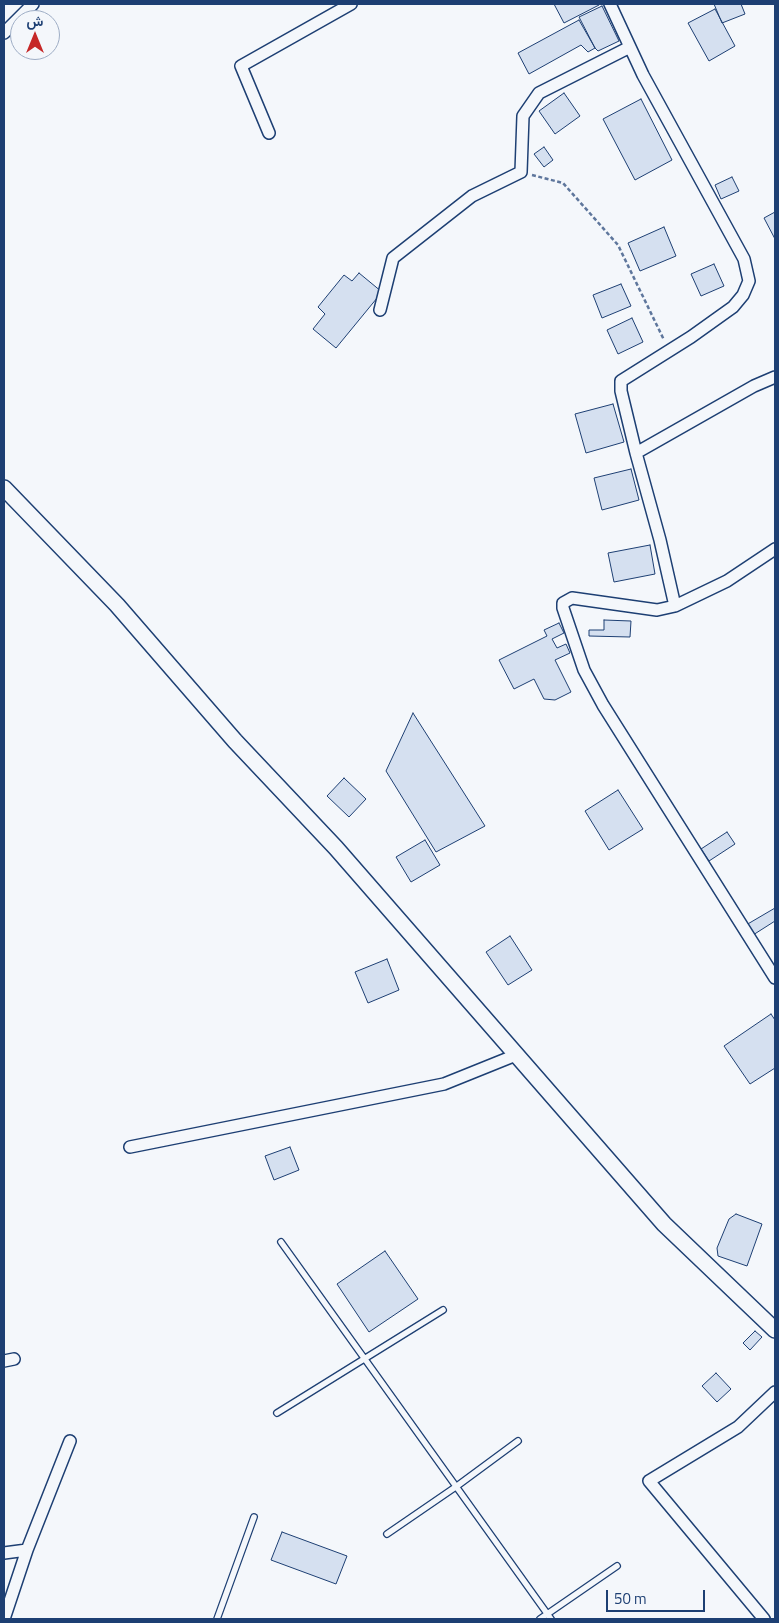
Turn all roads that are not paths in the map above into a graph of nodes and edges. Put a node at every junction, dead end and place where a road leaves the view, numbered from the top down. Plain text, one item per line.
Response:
1 (33, 4) edge
2 (351, 4) edge
3 (610, 4) edge
4 (4, 34) edge
5 (630, 47) junction
6 (269, 132) dead end
7 (380, 310) dead end
8 (775, 377) edge
9 (636, 453) junction
10 (4, 488) edge
11 (775, 550) edge
12 (675, 606) junction
13 (775, 978) edge
14 (516, 1055) junction
15 (130, 1147) dead end
16 (281, 1242) dead end
17 (442, 1310) dead end
18 (775, 1330) edge
19 (365, 1358) junction
20 (775, 1392) edge
21 (277, 1413) dead end
22 (70, 1441) dead end
23 (518, 1442) dead end
24 (457, 1486) junction
25 (254, 1517) dead end
26 (387, 1534) dead end
27 (27, 1550) junction
28 (4, 1553) edge
29 (617, 1566) dead end
30 (549, 1616) edge
31 (4, 1619) edge
32 (217, 1619) edge
33 (540, 1619) edge
34 (764, 1619) edge

1 - 4 street
2 - 6 street
3 - 5 street
5 - 7 street
5 - 9 street
8 - 9 street
9 - 12 street
10 - 14 street
11 - 12 street
12 - 13 street
14 - 15 street
14 - 18 street
16 - 19 lane
17 - 19 lane
19 - 21 lane
19 - 24 lane
20 - 34 street
22 - 27 street
23 - 24 lane
24 - 26 lane
24 - 30 lane
25 - 32 lane
27 - 28 street
27 - 31 street
29 - 30 lane
30 - 33 lane

